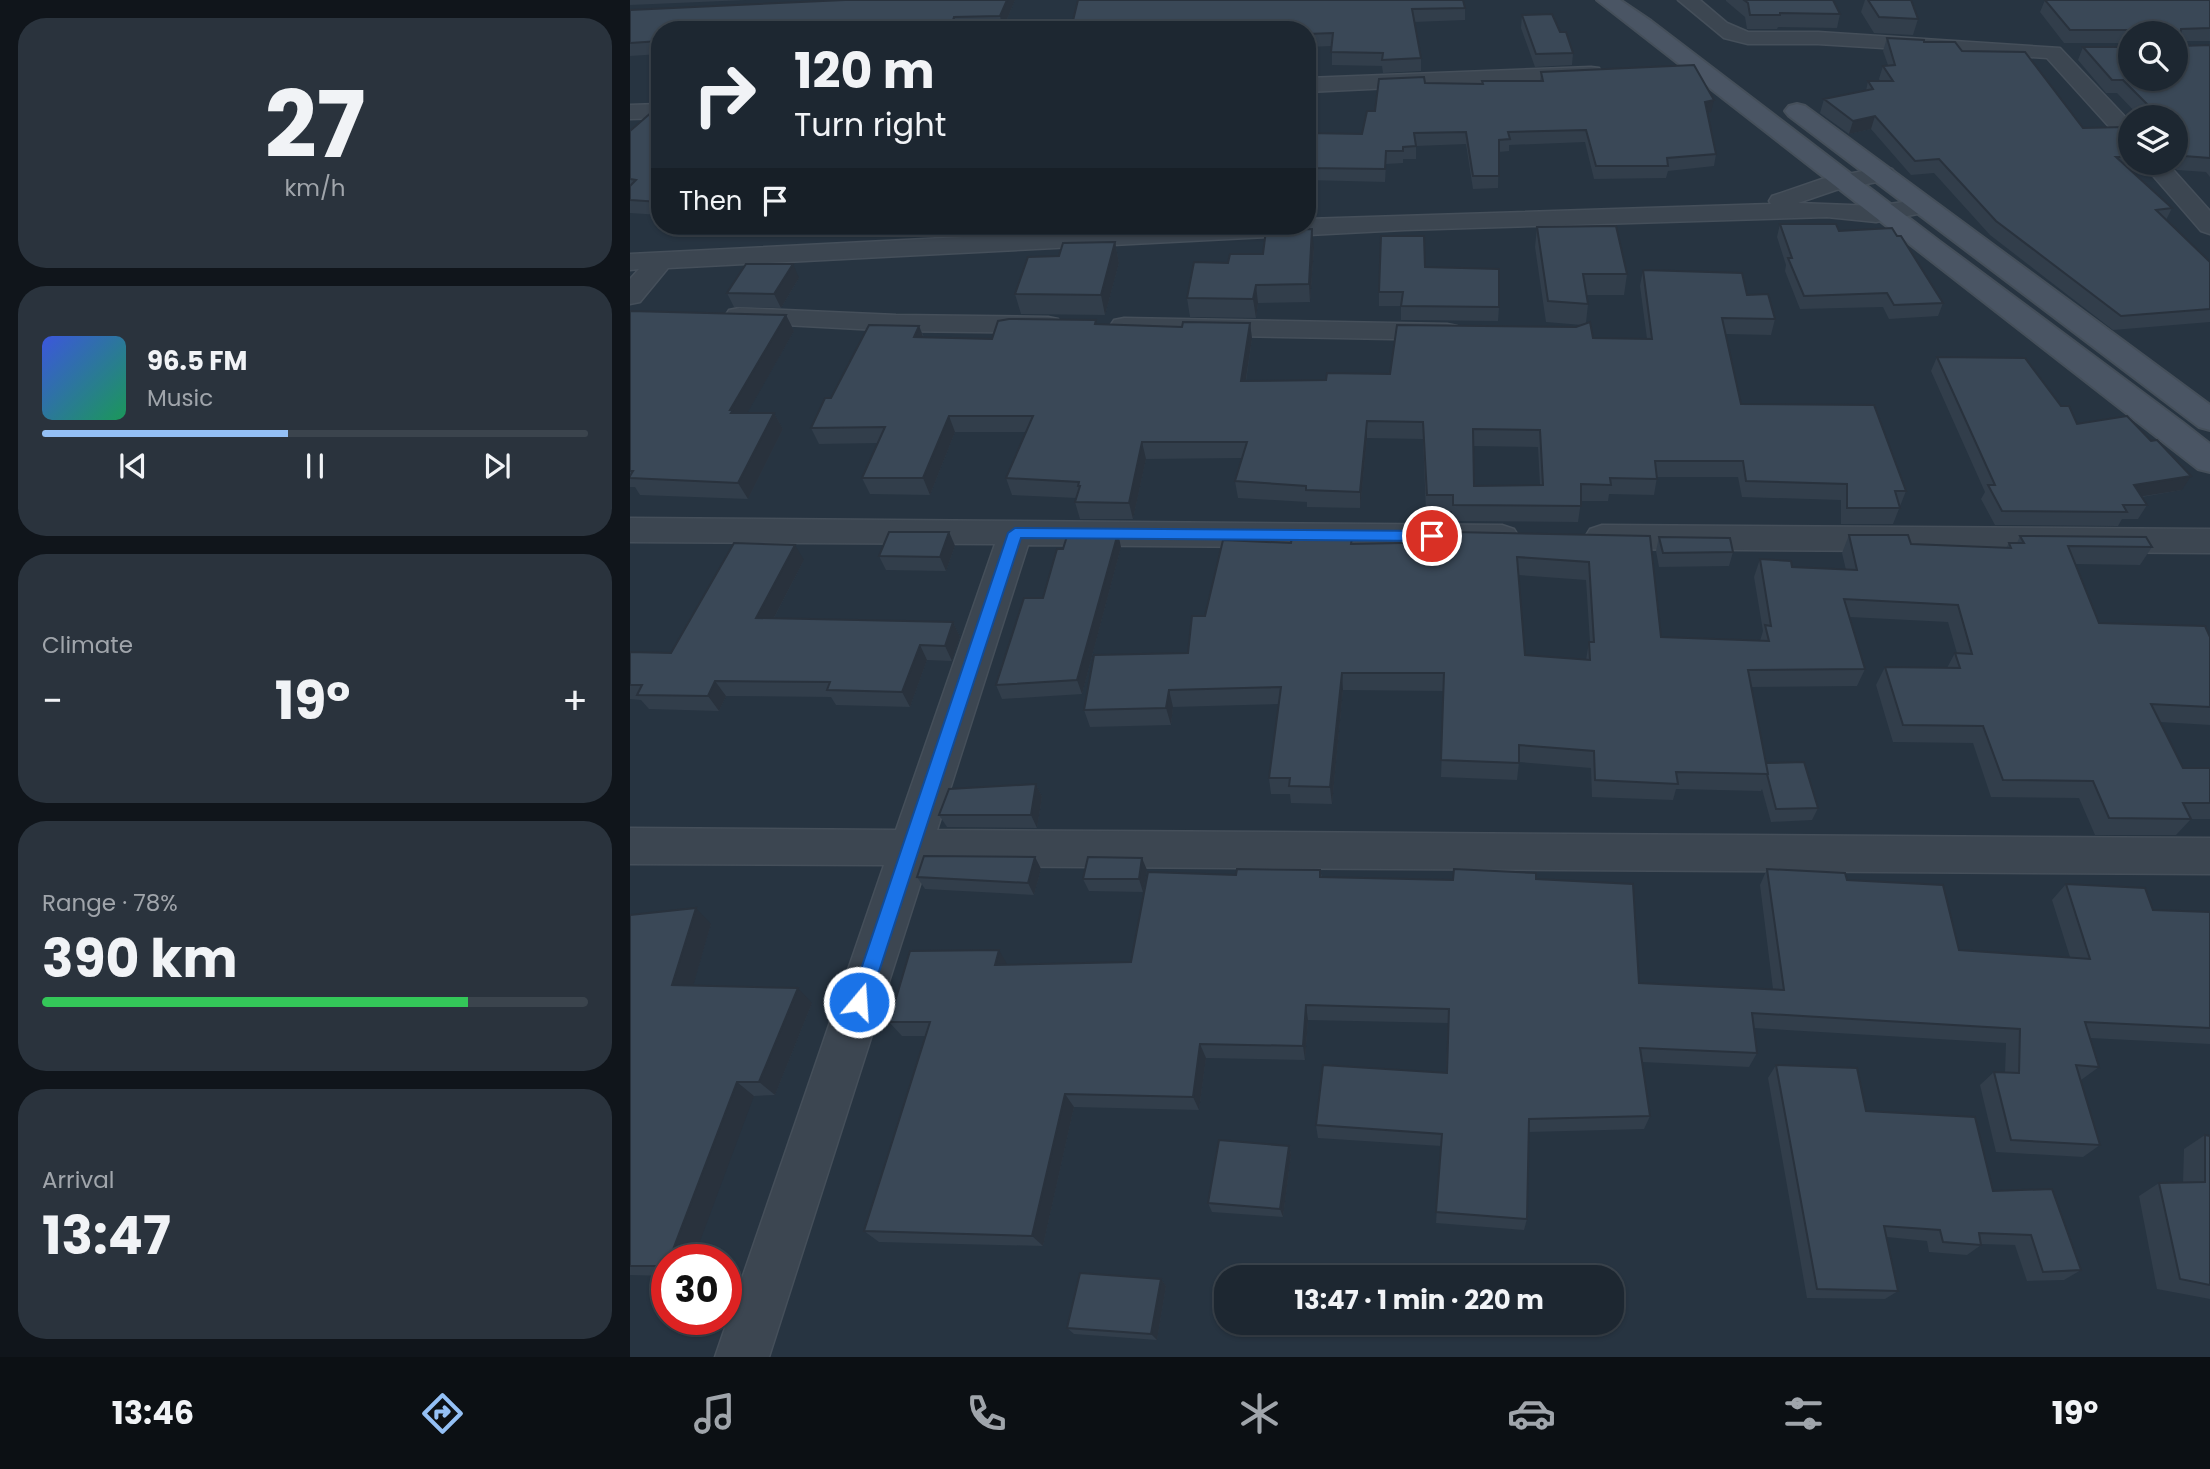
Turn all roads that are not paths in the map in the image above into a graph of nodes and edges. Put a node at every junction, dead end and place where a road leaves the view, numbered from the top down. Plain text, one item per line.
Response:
1 (1606, 0) edge
2 (1634, 0) edge
3 (1688, 0) edge
4 (2079, 51) dead end
5 (2053, 52) junction
6 (1704, 69) junction
7 (1663, 70) edge
8 (1608, 72) edge
9 (1316, 85) edge
10 (651, 111) edge
11 (630, 112) edge
12 (2118, 123) edge
13 (1885, 174) junction
14 (2165, 175) edge
15 (1846, 180) junction
16 (1924, 206) junction
17 (1602, 213) junction
18 (1888, 214) junction
19 (1316, 218) edge
20 (2210, 226) edge
21 (1316, 227) edge
22 (962, 235) edge
23 (1160, 235) edge
24 (630, 252) edge
25 (660, 261) junction
26 (630, 262) edge
27 (635, 308) edge
28 (713, 315) edge
29 (1471, 332) edge
30 (2210, 420) edge
31 (2210, 461) edge
32 (630, 530) edge
33 (1015, 533) junction
34 (1529, 537) edge
35 (1571, 537) edge
36 (2210, 541) edge
37 (630, 846) edge
38 (910, 849) junction
39 (2210, 856) edge
40 (742, 1357) edge

1 - 6 main road
2 - 13 main road
3 - 5 street
4 - 5 street
5 - 12 street
6 - 7 street
6 - 15 main road
8 - 9 street
10 - 11 street
13 - 15 street
13 - 16 main road
14 - 20 street
15 - 17 street
15 - 18 main road
16 - 18 street
16 - 30 main road
17 - 18 street
17 - 19 street
17 - 21 street
18 - 31 main road
22 - 24 street
23 - 25 street
25 - 26 street
25 - 27 street
28 - 29 street
32 - 33 street
33 - 34 street
33 - 38 street
35 - 36 street
37 - 38 street
38 - 39 street
38 - 40 street

